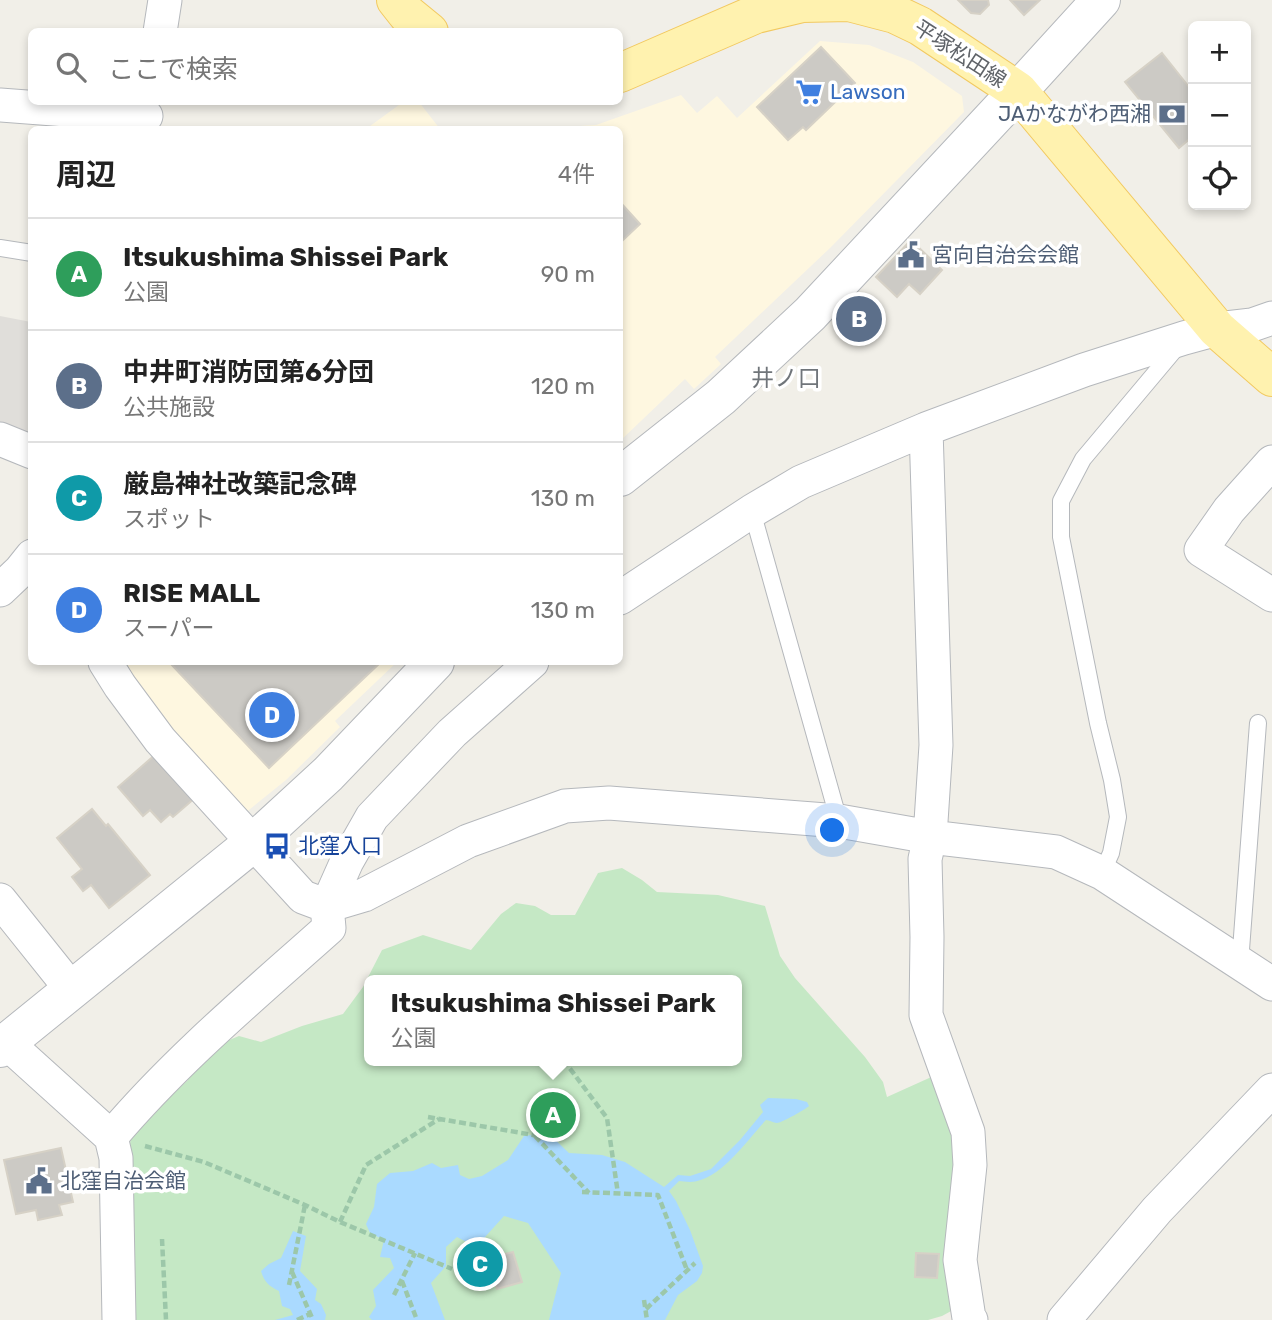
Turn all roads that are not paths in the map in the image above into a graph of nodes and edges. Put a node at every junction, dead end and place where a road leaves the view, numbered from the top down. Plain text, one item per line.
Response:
1 (165, 0) edge
2 (1101, 0) edge
3 (161, 28) edge
4 (623, 72) edge
5 (1018, 91) junction
6 (0, 105) edge
7 (146, 116) edge
8 (0, 248) edge
9 (28, 252) edge
10 (1272, 318) edge
11 (1201, 334) junction
12 (1272, 377) edge
13 (926, 429) junction
14 (0, 439) edge
15 (28, 450) edge
16 (1272, 462) edge
17 (623, 475) edge
18 (752, 511) junction
19 (28, 560) edge
20 (0, 590) edge
21 (1272, 595) edge
22 (623, 596) edge
23 (107, 665) edge
24 (432, 665) edge
25 (529, 665) edge
26 (1258, 723) dead end
27 (839, 821) junction
28 (930, 838) junction
29 (254, 842) junction
30 (1102, 873) junction
31 (0, 900) edge
32 (327, 906) junction
33 (1240, 963) junction
34 (1272, 984) edge
35 (72, 990) junction
36 (3, 1046) edge
37 (1272, 1090) edge
38 (111, 1137) junction
39 (965, 1319) edge
40 (119, 1320) edge
41 (1064, 1320) edge

1 - 3 street
2 - 5 street
4 - 5 main road, 平塚松田線
5 - 11 main road, 平塚松田線
5 - 17 street
6 - 7 street
8 - 9 lane
10 - 11 street
11 - 12 main road, 平塚松田線
11 - 13 street
11 - 30 lane
13 - 18 street
13 - 28 street
14 - 15 street
16 - 21 street
18 - 22 street
18 - 27 lane
19 - 20 street
23 - 29 street
24 - 29 street
25 - 32 street
26 - 33 lane
27 - 28 street
27 - 32 street
28 - 30 street
28 - 39 street
29 - 32 street
29 - 35 street
30 - 33 street
31 - 35 street
32 - 38 street
33 - 34 street
35 - 36 street
36 - 38 street
37 - 41 street
38 - 40 street

